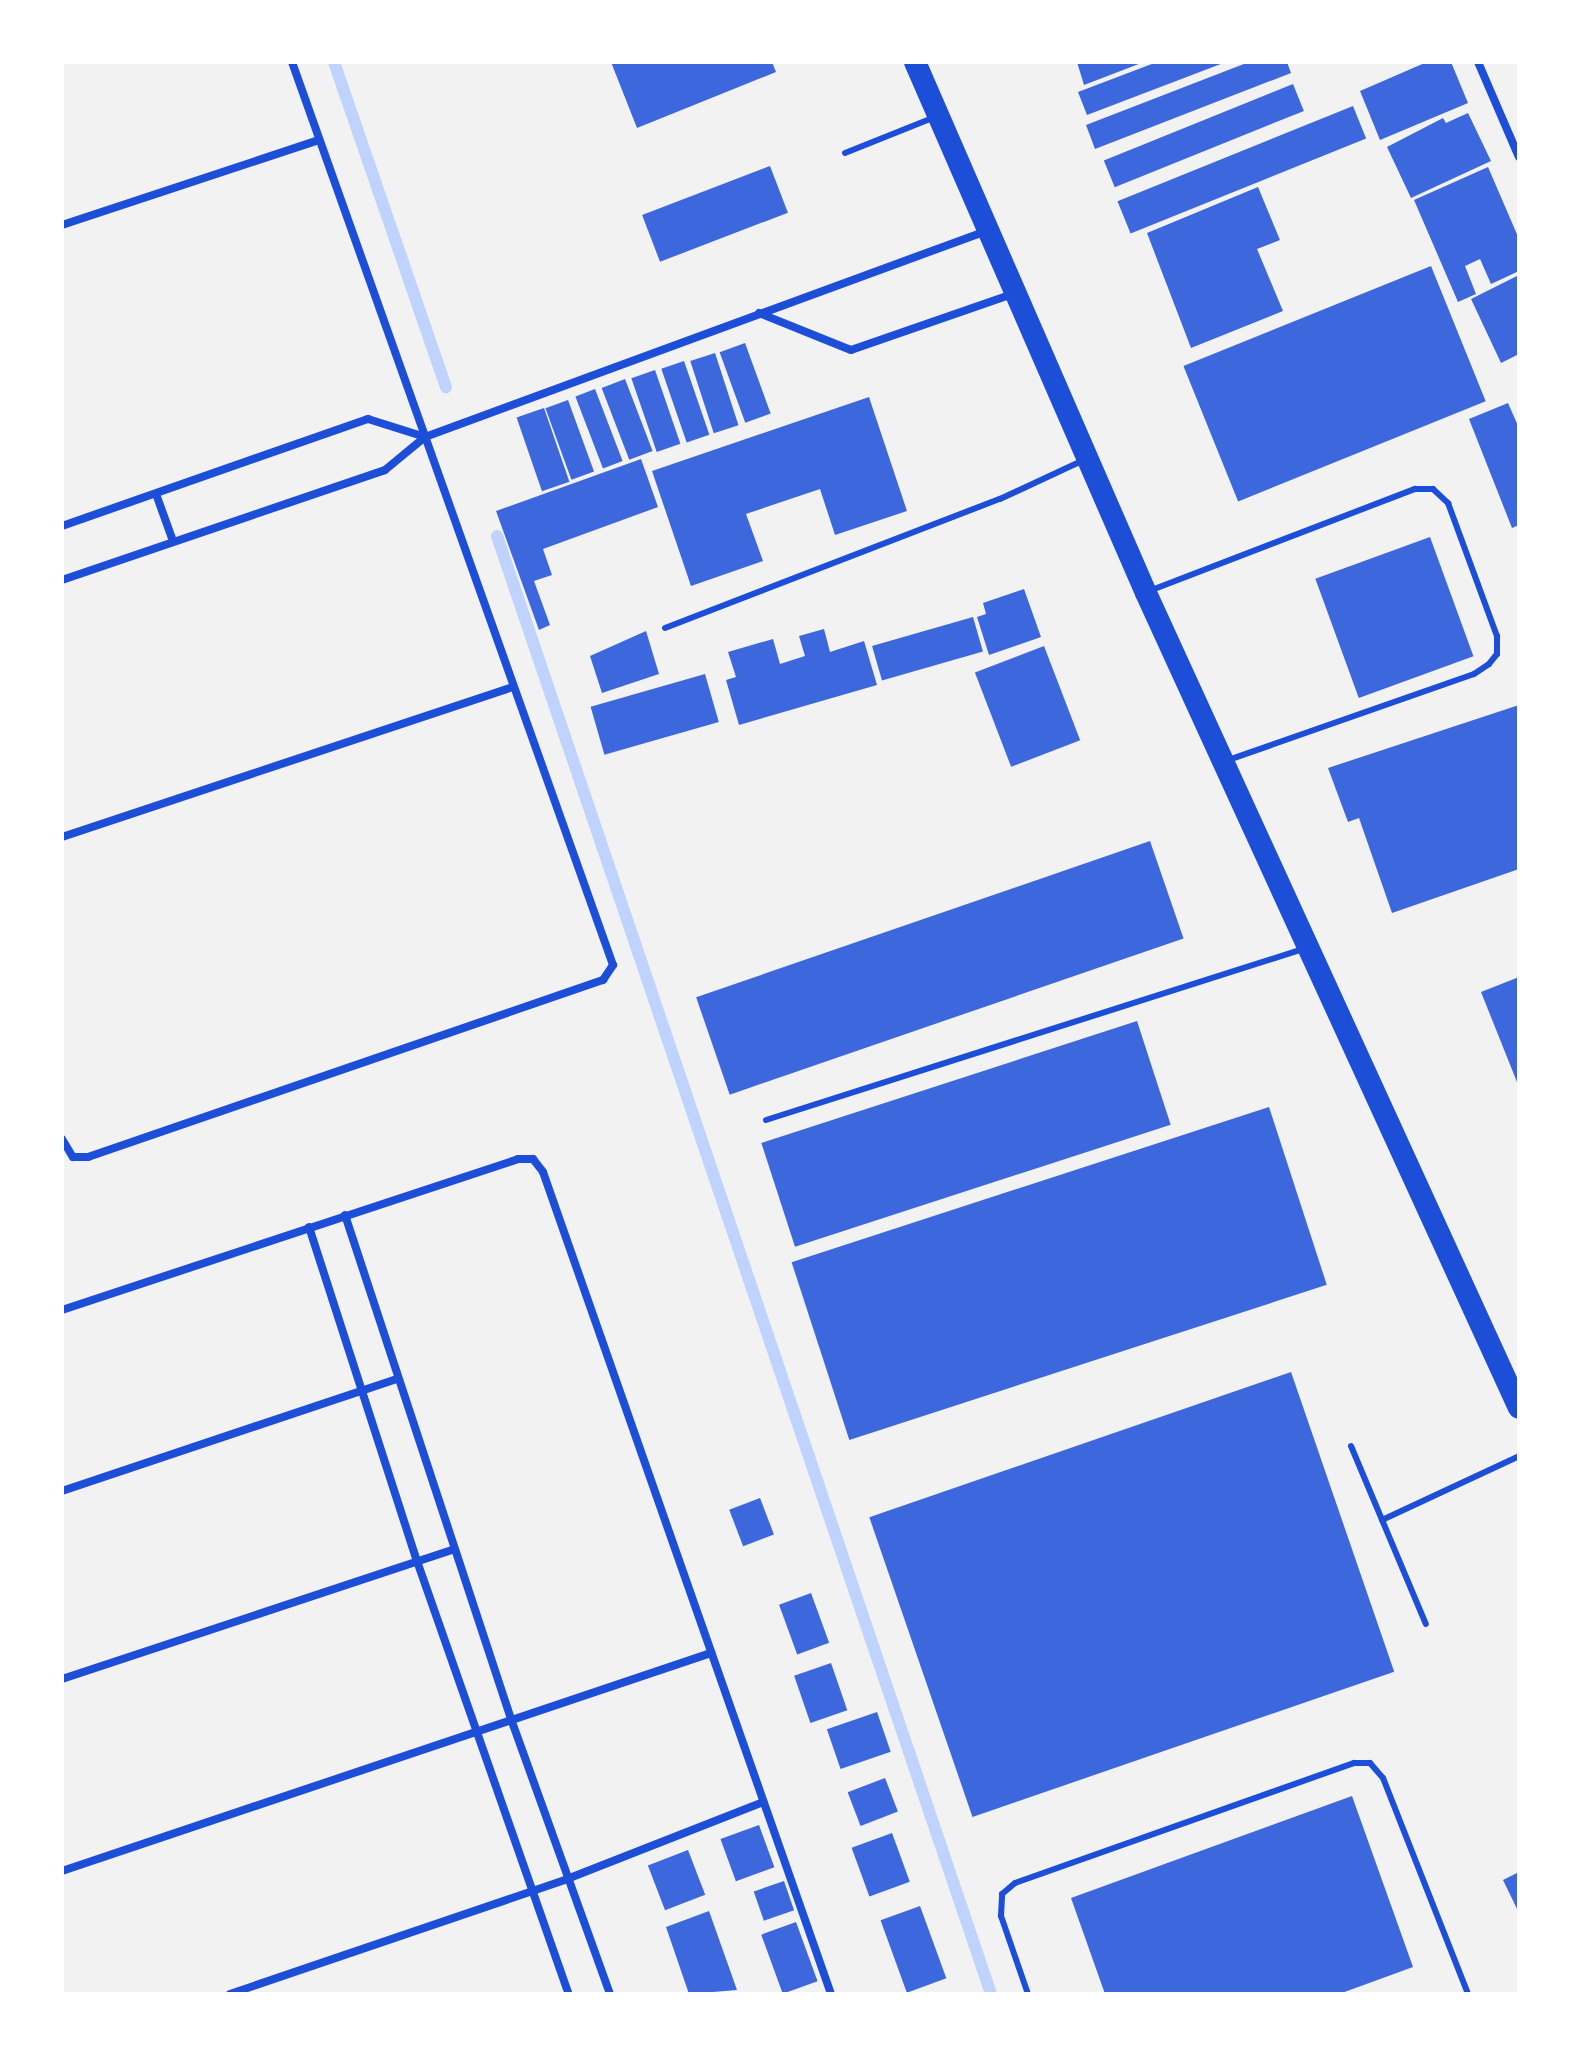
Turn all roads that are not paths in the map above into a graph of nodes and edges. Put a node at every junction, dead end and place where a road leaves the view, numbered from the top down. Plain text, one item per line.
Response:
1 (292, 62) edge
2 (915, 62) edge
3 (1478, 62) edge
4 (939, 115) junction
5 (319, 140) junction
6 (845, 153) dead end
7 (1519, 157) edge
8 (62, 225) edge
9 (991, 229) junction
10 (1017, 292) junction
11 (758, 313) junction
12 (425, 437) junction
13 (1090, 457) junction
14 (156, 494) junction
15 (62, 526) edge
16 (173, 541) junction
17 (62, 580) edge
18 (1146, 593) junction
19 (665, 628) dead end
20 (513, 687) junction
21 (1226, 761) junction
22 (62, 837) edge
23 (1311, 946) junction
24 (766, 1120) dead end
25 (62, 1139) edge
26 (345, 1215) junction
27 (309, 1227) junction
28 (62, 1310) edge
29 (397, 1379) junction
30 (362, 1390) junction
31 (1519, 1408) edge
32 (1351, 1446) dead end
33 (1519, 1456) edge
34 (62, 1491) edge
35 (1382, 1520) junction
36 (454, 1549) junction
37 (417, 1561) junction
38 (1426, 1624) dead end
39 (711, 1653) junction
40 (62, 1679) edge
41 (511, 1719) junction
42 (477, 1730) junction
43 (763, 1802) junction
44 (62, 1871) edge
45 (567, 1879) junction
46 (534, 1891) junction
47 (230, 1994) edge
48 (569, 1994) edge
49 (610, 1994) edge
50 (831, 1994) edge
51 (1028, 1994) edge
52 (1468, 1994) edge

1 - 5 street
2 - 4 highway
3 - 7 street
4 - 6 lane
4 - 9 highway
5 - 8 street
5 - 12 street
9 - 10 highway
9 - 11 street
10 - 11 street
10 - 13 highway
11 - 12 street
12 - 14 street
12 - 16 street
12 - 20 street
13 - 18 highway
13 - 19 lane
14 - 15 street
14 - 16 street
16 - 17 street
18 - 21 highway
18 - 21 lane
20 - 22 street
20 - 25 street
21 - 23 highway
23 - 24 lane
23 - 31 highway
26 - 27 street
26 - 29 street
26 - 39 street
27 - 28 street
27 - 30 street
29 - 30 street
29 - 36 street
30 - 34 street
30 - 37 street
32 - 35 lane
33 - 35 lane
35 - 38 lane
36 - 37 street
36 - 41 street
37 - 40 street
37 - 42 street
39 - 41 street
39 - 43 street
41 - 42 street
41 - 45 street
42 - 44 street
42 - 46 street
43 - 45 street
43 - 50 street
45 - 46 street
45 - 49 street
46 - 47 street
46 - 48 street
51 - 52 lane

